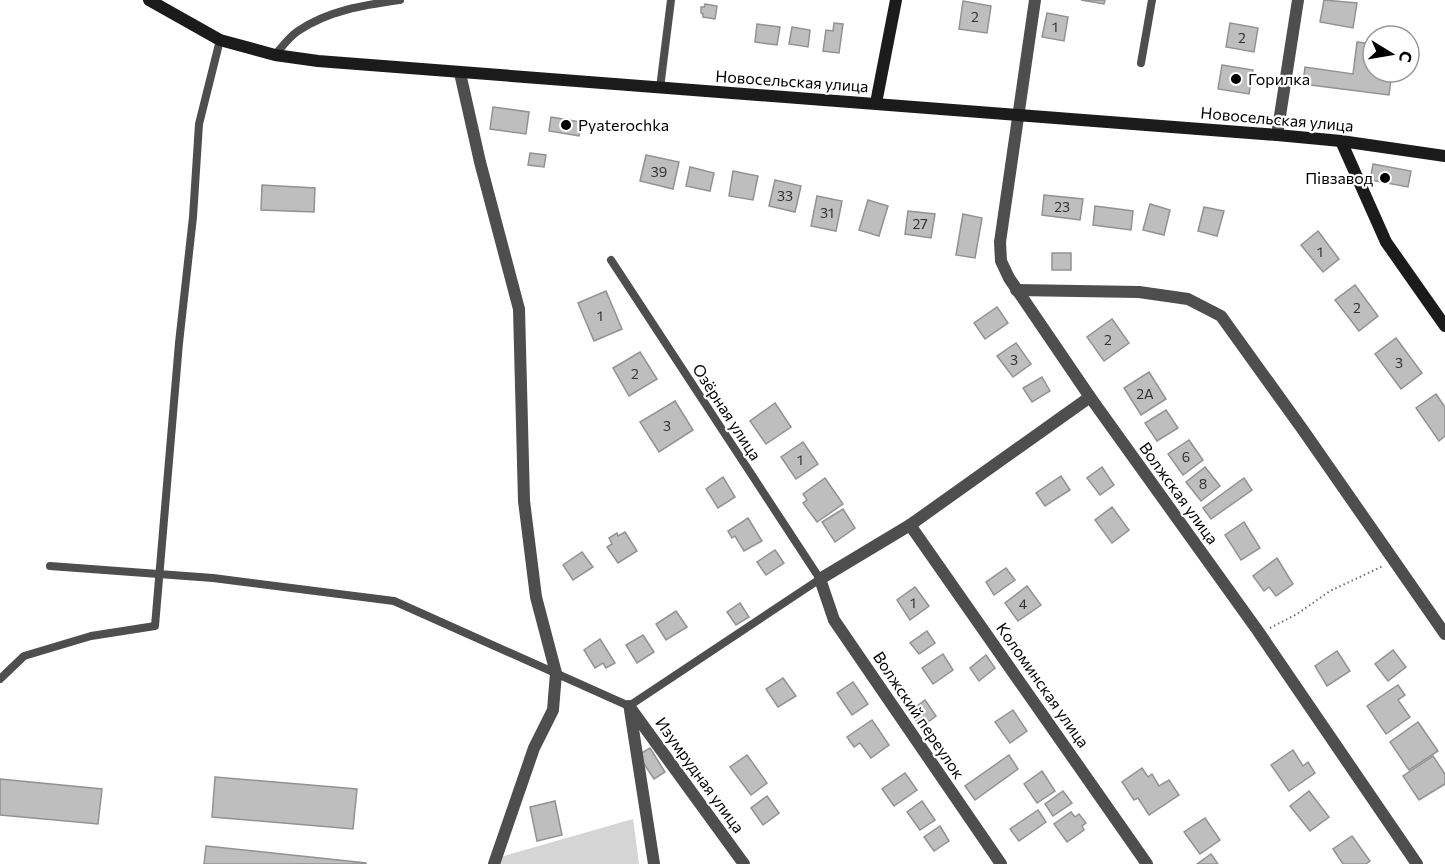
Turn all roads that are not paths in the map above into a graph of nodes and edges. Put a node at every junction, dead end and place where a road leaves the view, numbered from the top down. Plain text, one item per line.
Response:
1 (149, 0) edge
2 (400, 0) edge
3 (671, 0) edge
4 (896, 0) edge
5 (1035, 0) edge
6 (1152, 0) edge
7 (1299, 0) edge
8 (220, 40) junction
9 (275, 54) junction
10 (1141, 63) dead end
11 (460, 73) junction
12 (660, 88) junction
13 (876, 103) junction
14 (1018, 114) junction
15 (1277, 135) junction
16 (1341, 141) junction
17 (1445, 156) edge
18 (611, 260) dead end
19 (1016, 290) junction
20 (1445, 326) edge
21 (1090, 397) junction
22 (910, 525) junction
23 (50, 566) dead end
24 (159, 574) junction
25 (820, 579) junction
26 (1445, 634) edge
27 (556, 673) junction
28 (0, 679) edge
29 (629, 706) junction
30 (494, 864) edge
31 (654, 864) edge
32 (744, 864) edge
33 (1001, 864) edge
34 (1148, 864) edge
35 (1417, 864) edge

1 - 8 street, Новосельская улица
2 - 9 lane
3 - 12 lane
4 - 13 street
5 - 14 street, Волжская улица
6 - 10 lane
7 - 15 street
8 - 9 street, Новосельская улица
8 - 24 lane
9 - 11 street, Новосельская улица
11 - 12 street, Новосельская улица
11 - 27 street
12 - 13 street, Новосельская улица
13 - 14 street, Новосельская улица
14 - 15 street, Новосельская улица
14 - 19 street, Волжская улица
15 - 16 street, Новосельская улица
16 - 17 street, Новосельская улица
16 - 20 street
18 - 25 lane, Озёрная улица
19 - 21 street, Волжская улица
19 - 26 street
21 - 22 street
21 - 35 street, Волжская улица
22 - 25 street
22 - 34 street, Коломинская улица
23 - 24 lane
24 - 27 lane
24 - 28 lane
25 - 29 lane
25 - 33 street, Волжский переулок
27 - 29 lane
27 - 30 street
29 - 31 street
29 - 32 street, Изумрудная улица

